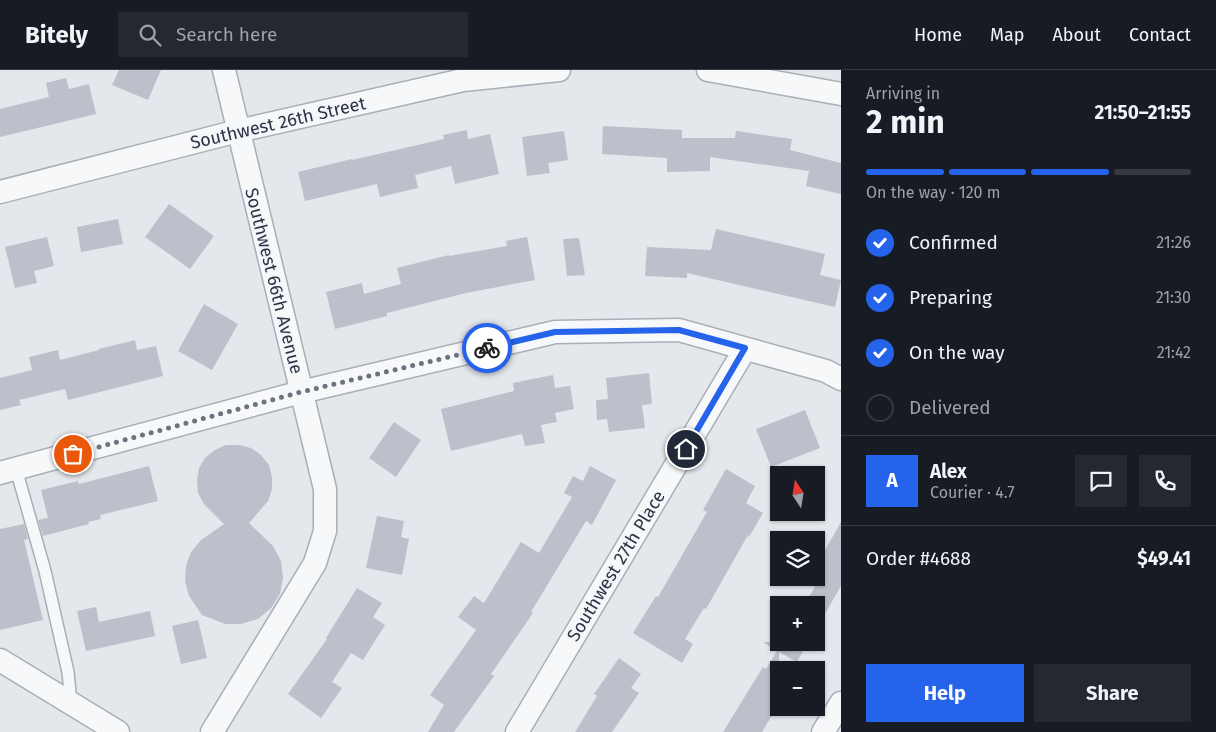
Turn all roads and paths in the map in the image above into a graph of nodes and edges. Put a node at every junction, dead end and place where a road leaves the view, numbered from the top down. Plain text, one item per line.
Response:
1 (224, 70) edge
2 (559, 70) edge
3 (708, 70) edge
4 (841, 94) edge
5 (238, 131) junction
6 (0, 192) edge
7 (745, 348) junction
8 (841, 379) edge
9 (301, 392) junction
10 (8, 471) edge
11 (0, 660) edge
12 (841, 703) edge
13 (71, 704) junction
14 (118, 732) edge
15 (212, 732) edge
16 (517, 732) edge
17 (823, 732) edge

1 - 5 street, Southwest 66th Avenue
2 - 5 street, Southwest 26th Street
3 - 4 street
5 - 6 street, Southwest 26th Street
5 - 9 street, Southwest 66th Avenue
7 - 8 street
7 - 9 street
7 - 16 street, Southwest 27th Place
9 - 10 street
9 - 15 street, Southwest 66th Avenue
10 - 13 lane
11 - 13 street
12 - 17 street
13 - 14 street

